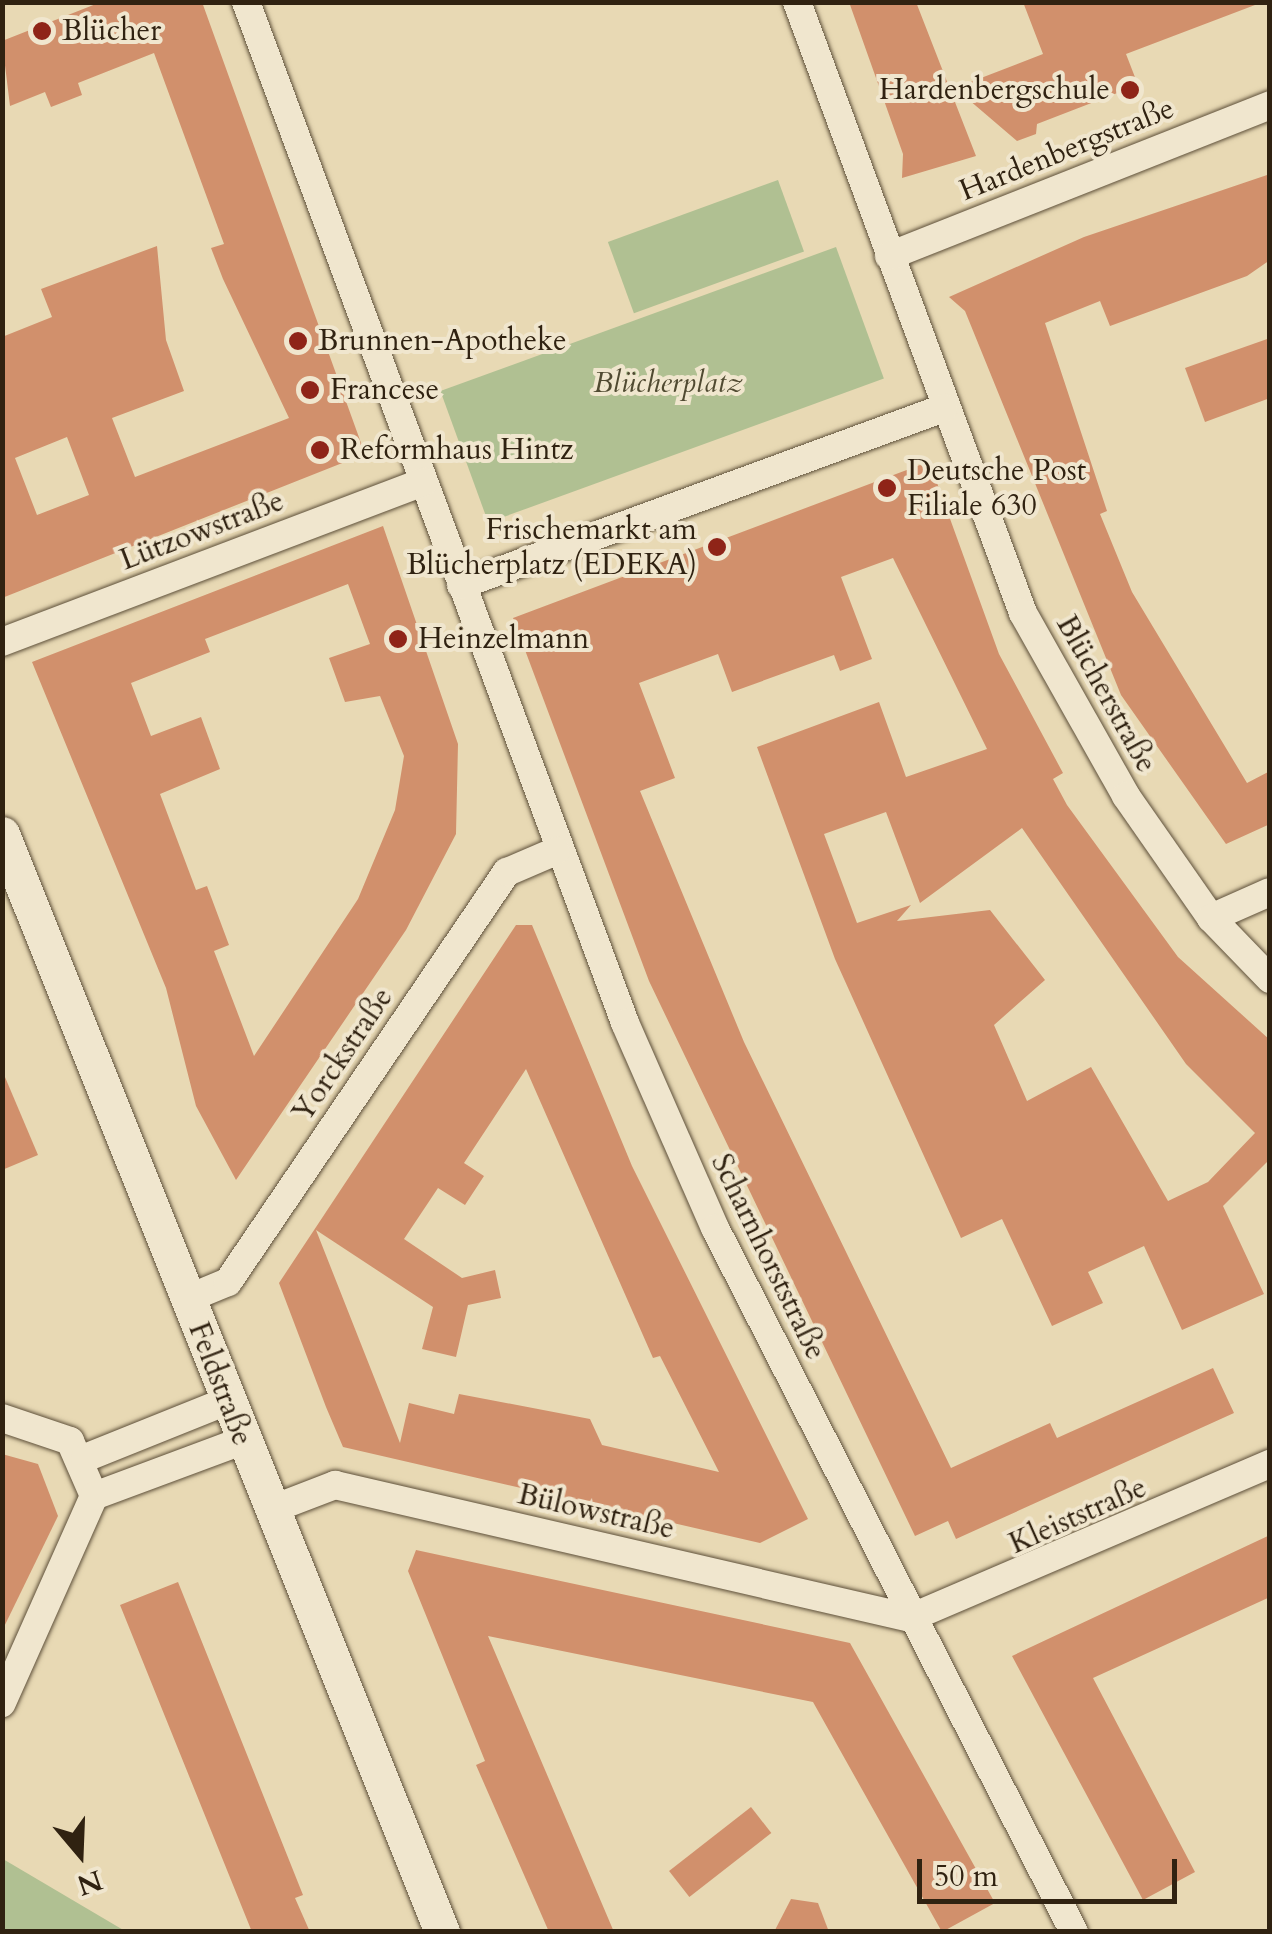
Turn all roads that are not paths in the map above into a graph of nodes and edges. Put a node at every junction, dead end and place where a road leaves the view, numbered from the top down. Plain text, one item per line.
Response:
1 (246, 2) edge
2 (797, 2) edge
3 (1270, 105) edge
4 (888, 256) junction
5 (944, 408) junction
6 (424, 482) junction
7 (461, 585) junction
8 (2, 642) edge
9 (2, 834) edge
10 (556, 851) junction
11 (1270, 892) edge
12 (1211, 918) junction
13 (1270, 979) edge
14 (186, 1299) junction
15 (227, 1401) junction
16 (2, 1418) edge
17 (242, 1440) junction
18 (85, 1458) junction
19 (1270, 1464) edge
20 (94, 1496) junction
21 (270, 1510) junction
22 (910, 1618) junction
23 (2, 1703) edge
24 (442, 1932) edge
25 (1074, 1932) edge

1 - 6 street
2 - 4 street
3 - 4 street, Hardenbergstraße
4 - 5 street
5 - 7 street
5 - 12 street, Blücherstraße
6 - 7 street
6 - 8 street, Lützowstraße
7 - 10 street, Scharnhorststraße
9 - 14 street, Feldstraße
10 - 14 street, Yorckstraße
10 - 22 street, Scharnhorststraße
11 - 12 street
12 - 13 street, Blücherstraße
14 - 15 street, Feldstraße
15 - 17 street, Feldstraße
15 - 18 street
16 - 18 street
17 - 20 street
17 - 21 street, Feldstraße
18 - 20 street
19 - 22 street, Kleiststraße
20 - 23 street
21 - 22 street, Bülowstraße
21 - 24 street, Feldstraße
22 - 25 street, Scharnhorststraße

